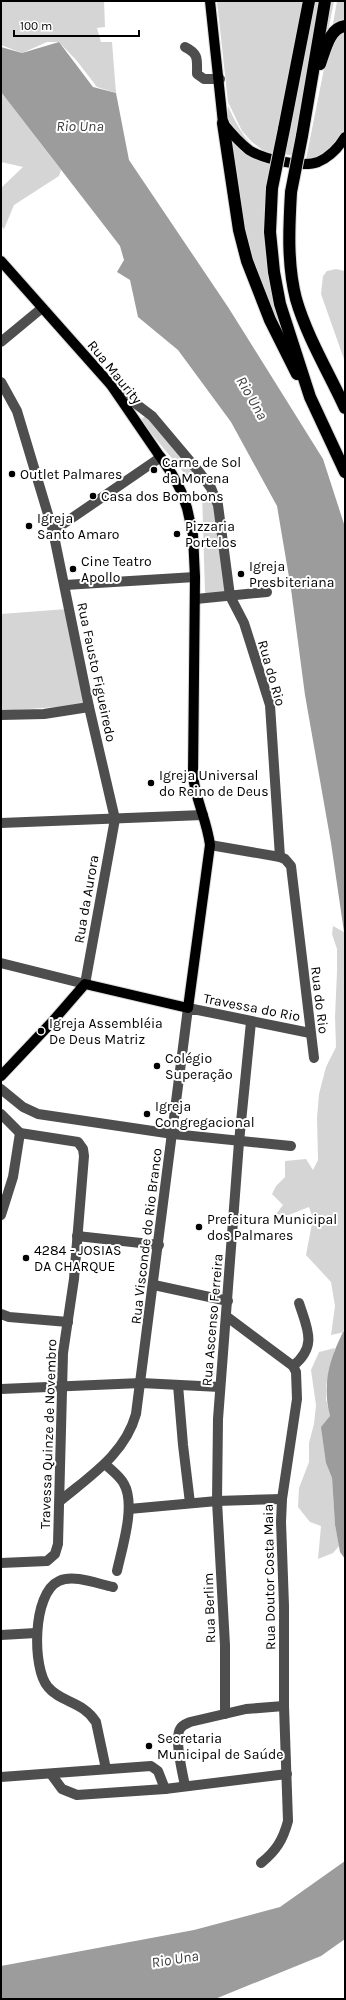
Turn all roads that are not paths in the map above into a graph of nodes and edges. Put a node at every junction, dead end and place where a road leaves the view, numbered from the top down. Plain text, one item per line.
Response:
1 (210, 1) edge
2 (309, 1) edge
3 (325, 1) edge
4 (345, 26) edge
5 (185, 47) dead end
6 (220, 79) junction
7 (311, 86) junction
8 (223, 123) junction
9 (345, 137) edge
10 (1, 261) edge
11 (42, 308) junction
12 (1, 342) edge
13 (1, 382) edge
14 (111, 385) junction
15 (310, 397) junction
16 (344, 404) edge
17 (161, 457) junction
18 (345, 472) edge
19 (53, 531) junction
20 (195, 577) junction
21 (65, 585) junction
22 (267, 592) dead end
23 (230, 596) junction
24 (196, 600) junction
25 (89, 707) junction
26 (1, 715) edge
27 (203, 815) junction
28 (115, 819) junction
29 (1, 823) edge
30 (210, 845) junction
31 (280, 857) junction
32 (1, 963) edge
33 (85, 984) junction
34 (188, 1008) junction
35 (251, 1022) junction
36 (310, 1033) junction
37 (314, 1058) dead end
38 (1, 1076) edge
39 (1, 1088) edge
40 (1, 1114) edge
41 (20, 1133) junction
42 (172, 1134) junction
43 (240, 1142) junction
44 (291, 1146) dead end
45 (1, 1215) edge
46 (77, 1236) junction
47 (159, 1245) junction
48 (154, 1285) junction
49 (228, 1301) junction
50 (299, 1302) dead end
51 (1, 1314) edge
52 (226, 1316) junction
53 (68, 1322) junction
54 (293, 1366) junction
55 (141, 1383) junction
56 (178, 1385) junction
57 (62, 1386) junction
58 (220, 1387) junction
59 (1, 1389) edge
60 (105, 1464) junction
61 (282, 1499) junction
62 (218, 1500) junction
63 (60, 1501) junction
64 (190, 1503) junction
65 (129, 1509) junction
66 (1, 1563) edge
67 (117, 1571) dead end
68 (113, 1587) dead end
69 (36, 1633) junction
70 (1, 1635) edge
71 (284, 1706) junction
72 (225, 1714) junction
73 (106, 1769) junction
74 (51, 1774) junction
75 (287, 1774) junction
76 (1, 1777) edge
77 (185, 1786) junction
78 (165, 1789) junction
79 (261, 1863) dead end

1 - 6 main road
2 - 15 highway, bridge
3 - 7 highway
4 - 7 highway
5 - 6 street
6 - 8 main road
7 - 16 highway, bridge
8 - 9 main road
8 - 15 highway
10 - 11 main road, Rua Maurity
11 - 12 street
11 - 14 main road, Rua Maurity
13 - 19 street, Rua Fausto Figueiredo
14 - 17 main road, Rua Maurity
14 - 23 street, Rua do Rio
15 - 18 highway
17 - 19 street
17 - 20 main road, Rua Maurity
19 - 21 street, Rua Fausto Figueiredo
20 - 21 street
20 - 24 main road, Rua Visconde do Rio Branco
21 - 25 street, Rua Fausto Figueiredo
22 - 23 street
23 - 24 street
23 - 31 street, Rua do Rio
24 - 27 main road, Rua Visconde do Rio Branco
25 - 26 street
25 - 28 street, Rua Fausto Figueiredo
27 - 28 street
27 - 30 main road, Rua Visconde do Rio Branco
28 - 29 street
28 - 33 street, Rua da Aurora
30 - 31 street
30 - 34 main road, Rua Visconde do Rio Branco
31 - 36 street, Rua do Rio
32 - 33 street
33 - 34 main road
33 - 38 main road
34 - 35 street, Travessa do Rio
34 - 42 street, Rua Visconde do Rio Branco
35 - 36 street, Travessa do Rio
35 - 43 street, Rua Ascenso Ferreira
36 - 37 street, Rua do Rio
39 - 42 street
40 - 41 street
41 - 45 street
41 - 46 street, Travessa Quinze de Novembro
42 - 43 street
42 - 47 street, Rua Visconde do Rio Branco
43 - 44 street
43 - 49 street, Rua Ascenso Ferreira
46 - 47 street
46 - 53 street, Travessa Quinze de Novembro
47 - 48 street, Rua Visconde do Rio Branco
48 - 49 street
48 - 55 street, Rua Visconde do Rio Branco
49 - 52 street, Rua Ascenso Ferreira
50 - 54 street
51 - 53 street
52 - 54 street
52 - 58 street, Rua Ascenso Ferreira
53 - 57 street, Travessa Quinze de Novembro
54 - 61 street, Rua Doutor Costa Maia
55 - 56 street
55 - 57 street
55 - 60 street, Rua Visconde do Rio Branco
56 - 58 street
56 - 64 street
57 - 59 street
57 - 63 street, Travessa Quinze de Novembro
58 - 62 street, Rua Ascenso Ferreira
60 - 63 street, Rua Visconde do Rio Branco
60 - 65 street
61 - 62 street
61 - 71 street, Rua Doutor Costa Maia
62 - 64 street
62 - 72 street, Rua Berlim
63 - 66 street, Travessa Quinze de Novembro
64 - 65 street
65 - 67 street
68 - 69 street
69 - 70 street
69 - 73 street
71 - 72 street
71 - 75 street, Rua Doutor Costa Maia
72 - 77 street
73 - 74 street
73 - 78 street
74 - 76 street
74 - 78 street
75 - 77 street
75 - 79 street, Rua Doutor Costa Maia
77 - 78 street

